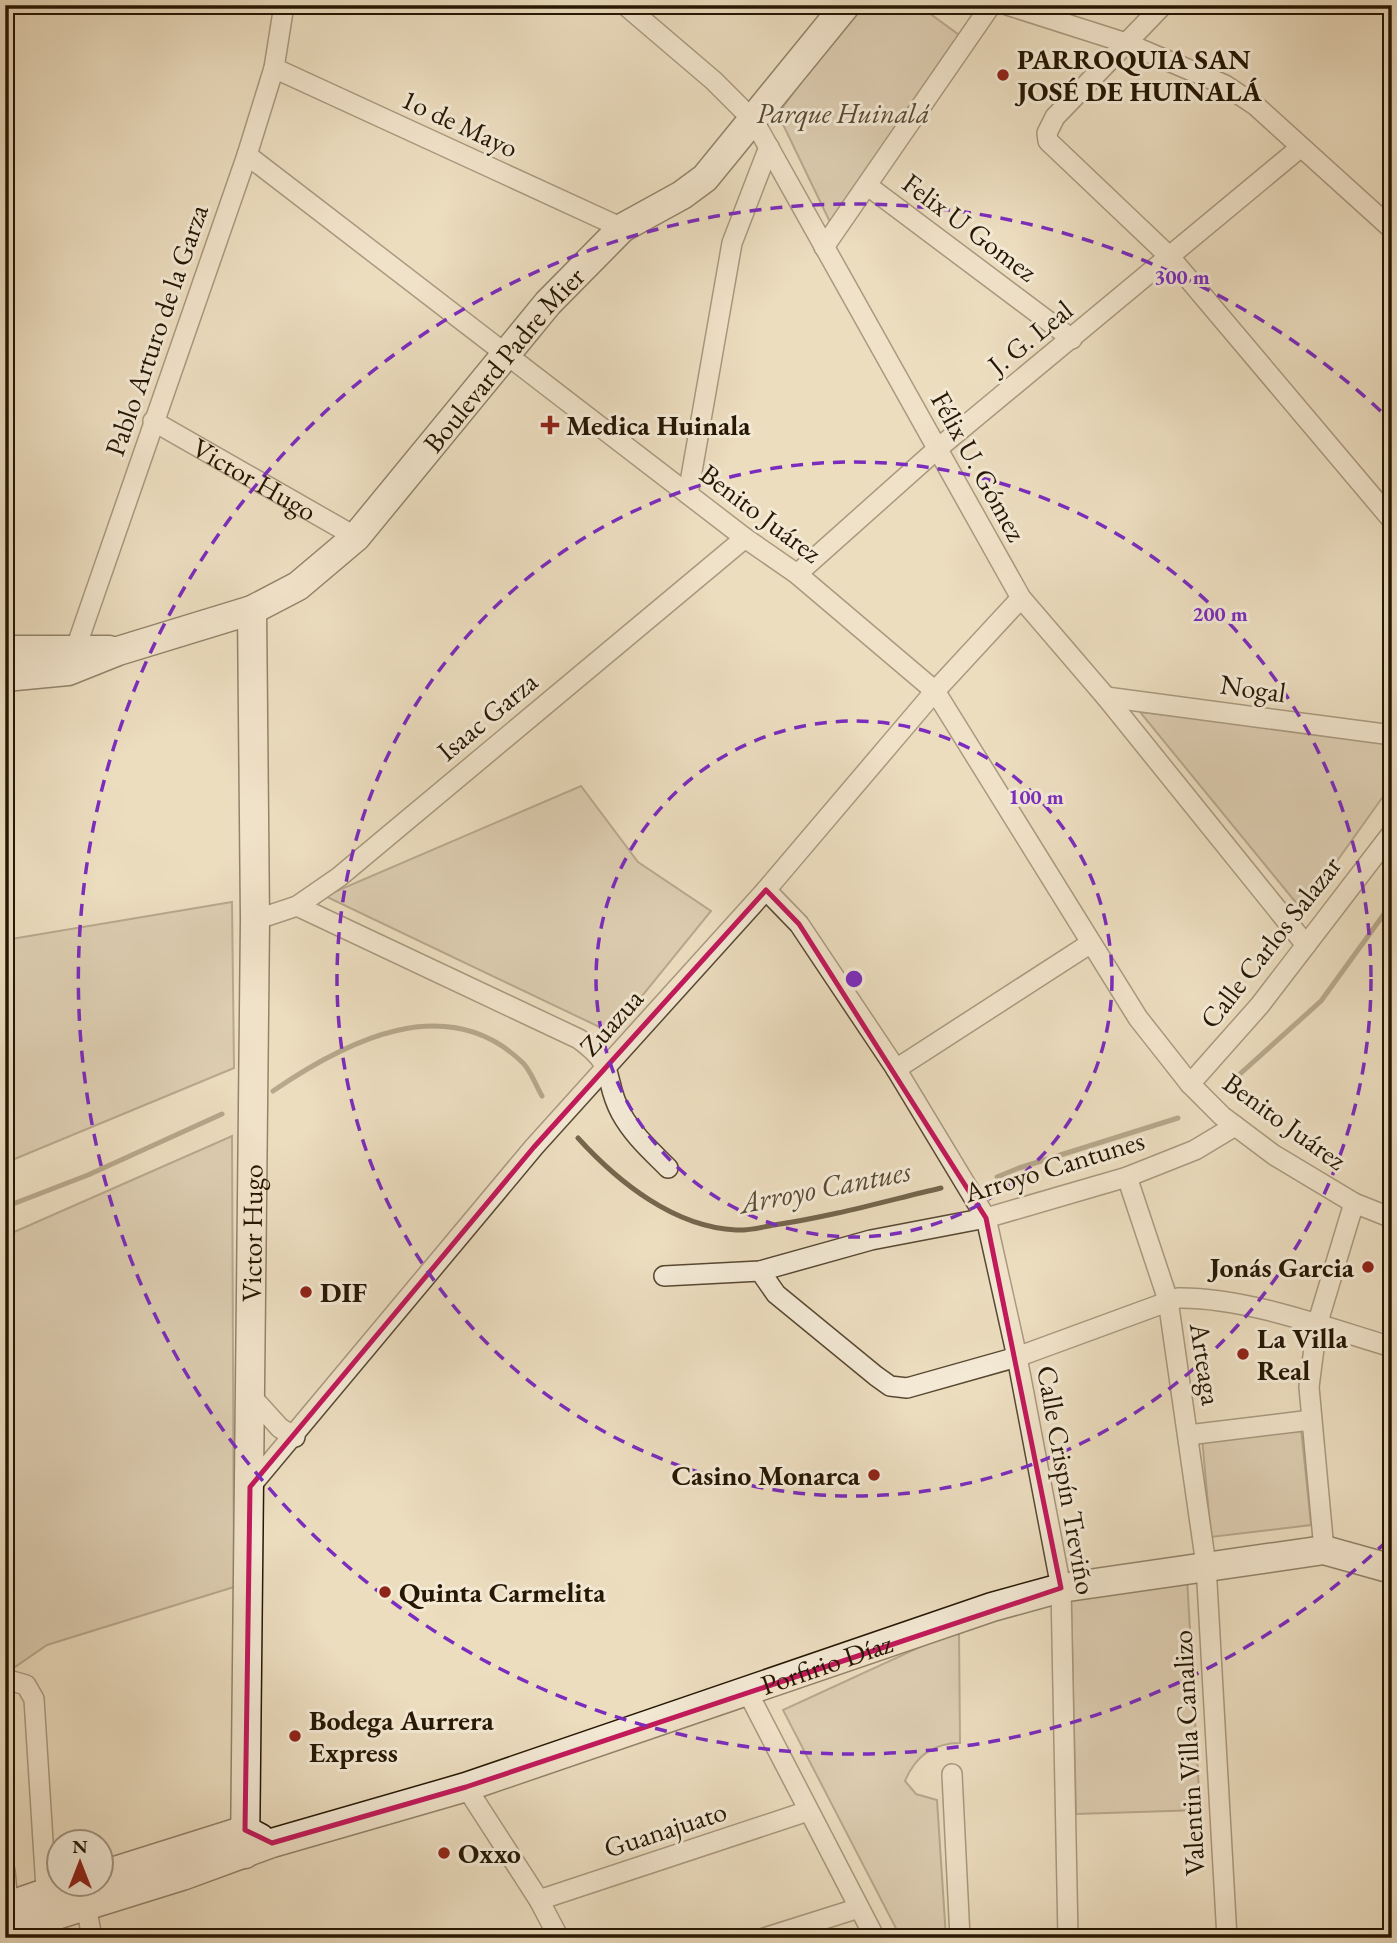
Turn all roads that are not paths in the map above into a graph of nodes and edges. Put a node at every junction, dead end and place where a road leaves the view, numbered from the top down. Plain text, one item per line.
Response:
1 (284, 5) edge
2 (625, 5) edge
3 (846, 5) edge
4 (991, 5) edge
5 (1007, 5) edge
6 (1163, 5) edge
7 (1126, 43) junction
8 (274, 68) junction
9 (754, 121) junction
10 (769, 147) junction
11 (1301, 147) junction
12 (247, 155) junction
13 (868, 186) junction
14 (622, 228) junction
15 (1392, 229) edge
16 (824, 247) junction
17 (1170, 257) junction
18 (1072, 339) junction
19 (504, 354) junction
20 (153, 421) junction
21 (936, 450) junction
22 (688, 494) junction
23 (1392, 520) edge
24 (356, 537) junction
25 (745, 538) junction
26 (797, 573) junction
27 (1021, 598) junction
28 (252, 610) junction
29 (5, 650) edge
30 (72, 660) junction
31 (5, 677) edge
32 (935, 691) junction
33 (1106, 697) junction
34 (1392, 735) edge
35 (1392, 833) edge
36 (766, 890) junction
37 (298, 906) junction
38 (255, 920) junction
39 (1091, 943) junction
40 (1306, 945) junction
41 (608, 1068) junction
42 (897, 1069) junction
43 (1193, 1087) junction
44 (1229, 1121) junction
45 (668, 1168) dead end
46 (1127, 1177) junction
47 (1354, 1203) junction
48 (984, 1212) junction
49 (1392, 1218) edge
50 (760, 1271) junction
51 (664, 1276) dead end
52 (1168, 1300) junction
53 (1317, 1325) junction
54 (1392, 1347) edge
55 (1017, 1357) junction
56 (250, 1395) junction
57 (1311, 1420) junction
58 (1188, 1435) junction
59 (295, 1437) junction
60 (250, 1487) junction
61 (1324, 1550) junction
62 (1206, 1565) junction
63 (1392, 1569) edge
64 (1060, 1588) junction
65 (5, 1679) edge
66 (748, 1693) junction
67 (953, 1774) dead end
68 (466, 1787) junction
69 (808, 1811) junction
70 (245, 1842) junction
71 (5, 1871) edge
72 (116, 1872) edge
73 (63, 1899) edge
74 (539, 1900) junction
75 (859, 1908) junction
76 (7, 1918) edge
77 (92, 1938) edge
78 (559, 1938) edge
79 (764, 1938) edge
80 (875, 1938) edge
81 (960, 1938) edge
82 (1068, 1938) edge
83 (1227, 1938) edge

1 - 8 street, Pablo Arturo de la Garza
2 - 9 street, Félix U. Gómez
3 - 9 street, Boulevard Padre Mier
4 - 13 street
5 - 7 street
6 - 7 street
7 - 11 street
7 - 17 street
8 - 12 street, Pablo Arturo de la Garza
8 - 14 street, 1o de Mayo
9 - 10 street, Félix U. Gómez
9 - 14 street, Boulevard Padre Mier
10 - 16 street, Félix U. Gómez
10 - 22 street
11 - 15 street
11 - 17 street, J. G. Leal
12 - 19 street, Benito Juárez
12 - 20 street, Pablo Arturo de la Garza
13 - 16 street
13 - 18 street, Felix U Gomez
14 - 19 street, Boulevard Padre Mier
16 - 21 street, Félix U. Gómez
17 - 18 street, J. G. Leal
17 - 23 street
18 - 21 street, J. G. Leal
19 - 22 street, Benito Juárez
19 - 24 street, Boulevard Padre Mier
20 - 24 street, Victor Hugo
20 - 30 street, Pablo Arturo de la Garza
21 - 26 street, J. G. Leal
21 - 27 street, Félix U. Gómez
22 - 25 street, Benito Juárez
24 - 28 street, Boulevard Padre Mier
25 - 26 street, Benito Juárez
25 - 37 street, Isaac Garza
26 - 32 street, Benito Juárez
27 - 32 street, Zuazua
27 - 33 street, Félix U. Gómez
28 - 30 street, Boulevard Padre Mier
28 - 38 street, Victor Hugo
29 - 30 street
30 - 31 street
32 - 36 street, Zuazua
32 - 39 street, Benito Juárez
33 - 34 street, Nogal
33 - 40 street, Félix U. Gómez
35 - 40 street, Calle Carlos Salazar
36 - 41 street, Zuazua
36 - 42 street
37 - 38 street, Isaac Garza
37 - 41 street
38 - 56 street, Victor Hugo
39 - 42 street
39 - 43 street, Benito Juárez
40 - 43 street, Calle Carlos Salazar
41 - 45 street
41 - 59 street, Zuazua
42 - 48 street
43 - 44 street, Benito Juárez
44 - 46 street, Arroyo Cantunes
44 - 47 street, Benito Juárez
46 - 48 street, Arroyo Cantunes
46 - 52 street, Arteaga
47 - 49 street, Benito Juárez
47 - 53 street
48 - 50 street, Arroyo Cantunes
48 - 55 street, Calle Crispín Treviño
50 - 51 street, Arroyo Cantunes
50 - 55 street
52 - 53 street
52 - 55 street
52 - 58 street, Arteaga
53 - 54 street
53 - 57 street
55 - 64 street, Calle Crispín Treviño
56 - 59 street
56 - 60 street, Victor Hugo
57 - 58 street
57 - 61 street
58 - 62 street, Arteaga
59 - 60 street, Zuazua
60 - 70 street, Victor Hugo
61 - 62 street, Porfirio Díaz
61 - 63 street, Porfirio Díaz
62 - 64 street, Porfirio Díaz
62 - 83 street, Valentin Villa Canalizo
64 - 66 street, Porfirio Díaz
64 - 82 street, Calle Crispín Treviño
65 - 73 street
66 - 68 street, Porfirio Díaz
66 - 69 street
67 - 81 street
68 - 70 street, Porfirio Díaz
68 - 74 street
69 - 74 street, Guanajuato
69 - 75 street
70 - 72 street
70 - 73 street
71 - 76 street
73 - 76 street
73 - 77 street
74 - 78 street
75 - 79 street
75 - 80 street

